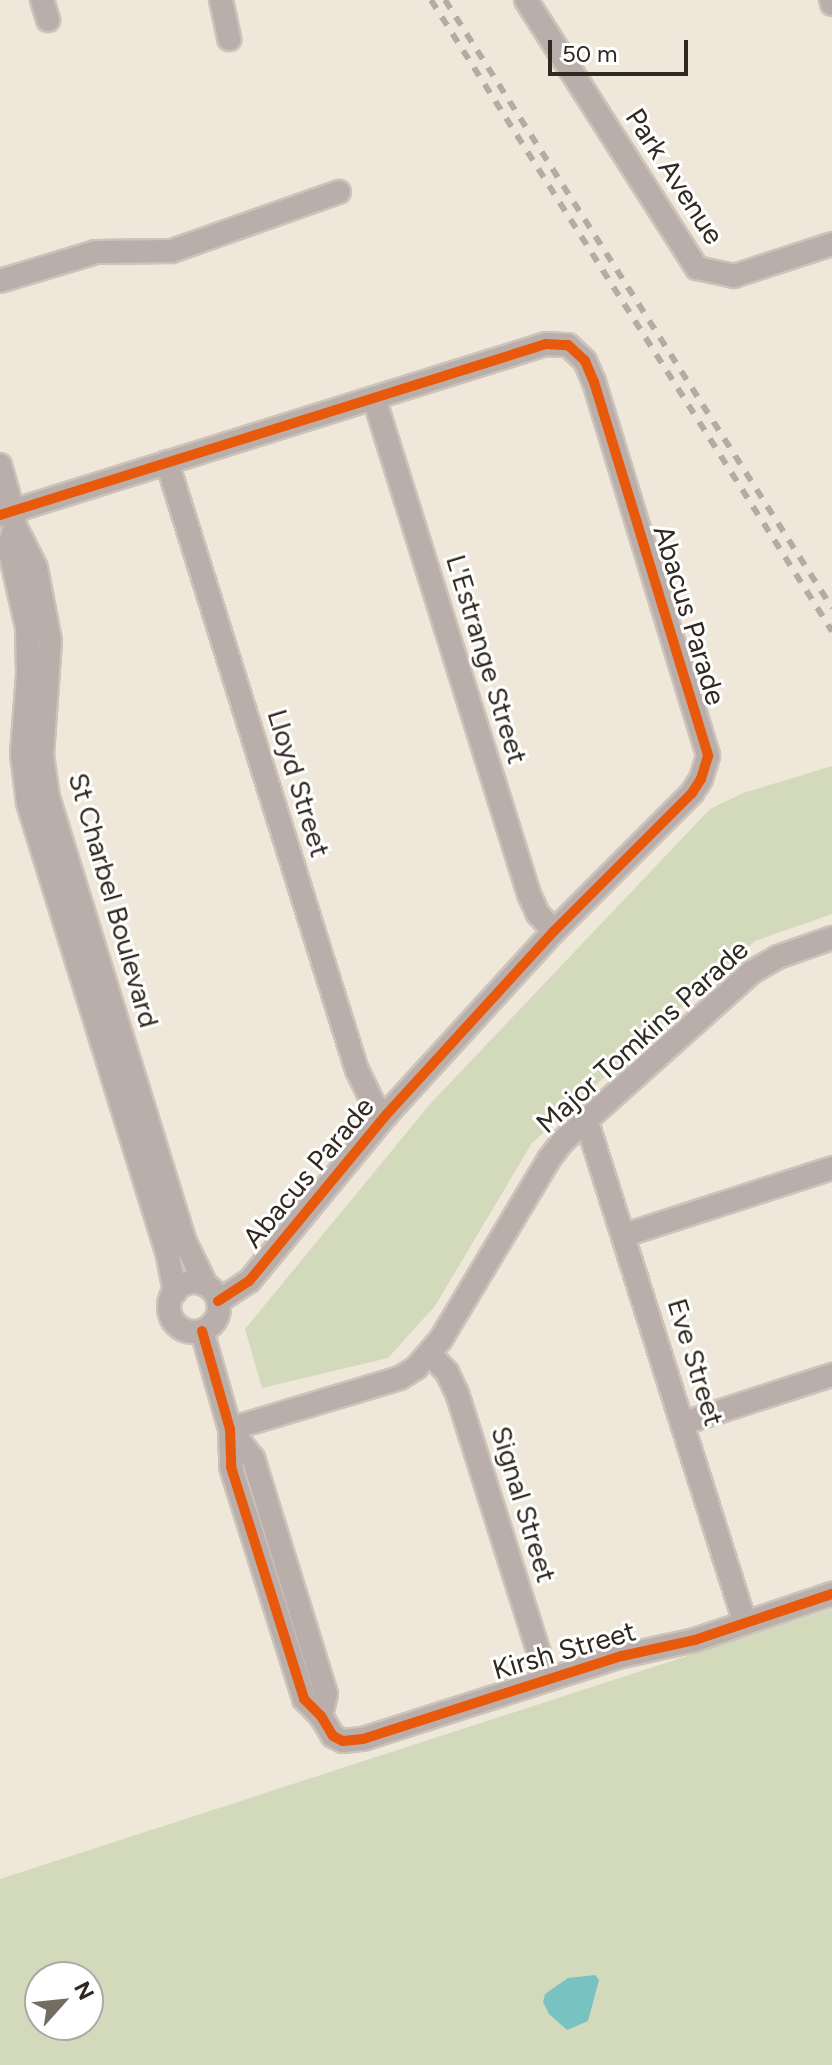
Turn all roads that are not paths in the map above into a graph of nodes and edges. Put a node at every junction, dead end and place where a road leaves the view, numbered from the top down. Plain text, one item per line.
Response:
1 (221, 0) edge
2 (526, 0) edge
3 (229, 39) dead end
4 (339, 192) dead end
5 (832, 244) edge
6 (0, 281) edge
7 (374, 398) junction
8 (167, 462) junction
9 (0, 465) edge
10 (9, 517) edge
11 (554, 931) junction
12 (832, 938) edge
13 (386, 1115) junction
14 (586, 1119) junction
15 (832, 1168) edge
16 (625, 1235) junction
17 (175, 1292) junction
18 (212, 1293) junction
19 (202, 1331) junction
20 (430, 1354) junction
21 (832, 1375) edge
22 (684, 1423) junction
23 (230, 1429) junction
24 (832, 1594) edge
25 (745, 1623) junction
26 (547, 1678) junction

1 - 3 street
2 - 5 street, Park Avenue
4 - 6 street
7 - 8 street, Abacus Parade
7 - 11 street, L'Estrange Street
7 - 11 street, Abacus Parade
8 - 10 street, Abacus Parade
8 - 13 street, Lloyd Street
9 - 10 street
10 - 17 street, St Charbel Boulevard
10 - 18 street, St Charbel Boulevard
11 - 13 street, Abacus Parade
12 - 14 street, Major Tomkins Parade
13 - 18 street, Abacus Parade
14 - 16 street, Eve Street
14 - 20 street, Major Tomkins Parade
15 - 16 street
16 - 22 street, Eve Street
17 - 18 street
17 - 19 street
18 - 19 street
19 - 23 street
20 - 23 street, Major Tomkins Parade
20 - 26 street, Signal Street
21 - 22 street
22 - 25 street, Eve Street
23 - 26 street, Kirsh Street
24 - 25 street, Kirsh Street
25 - 26 street, Kirsh Street

